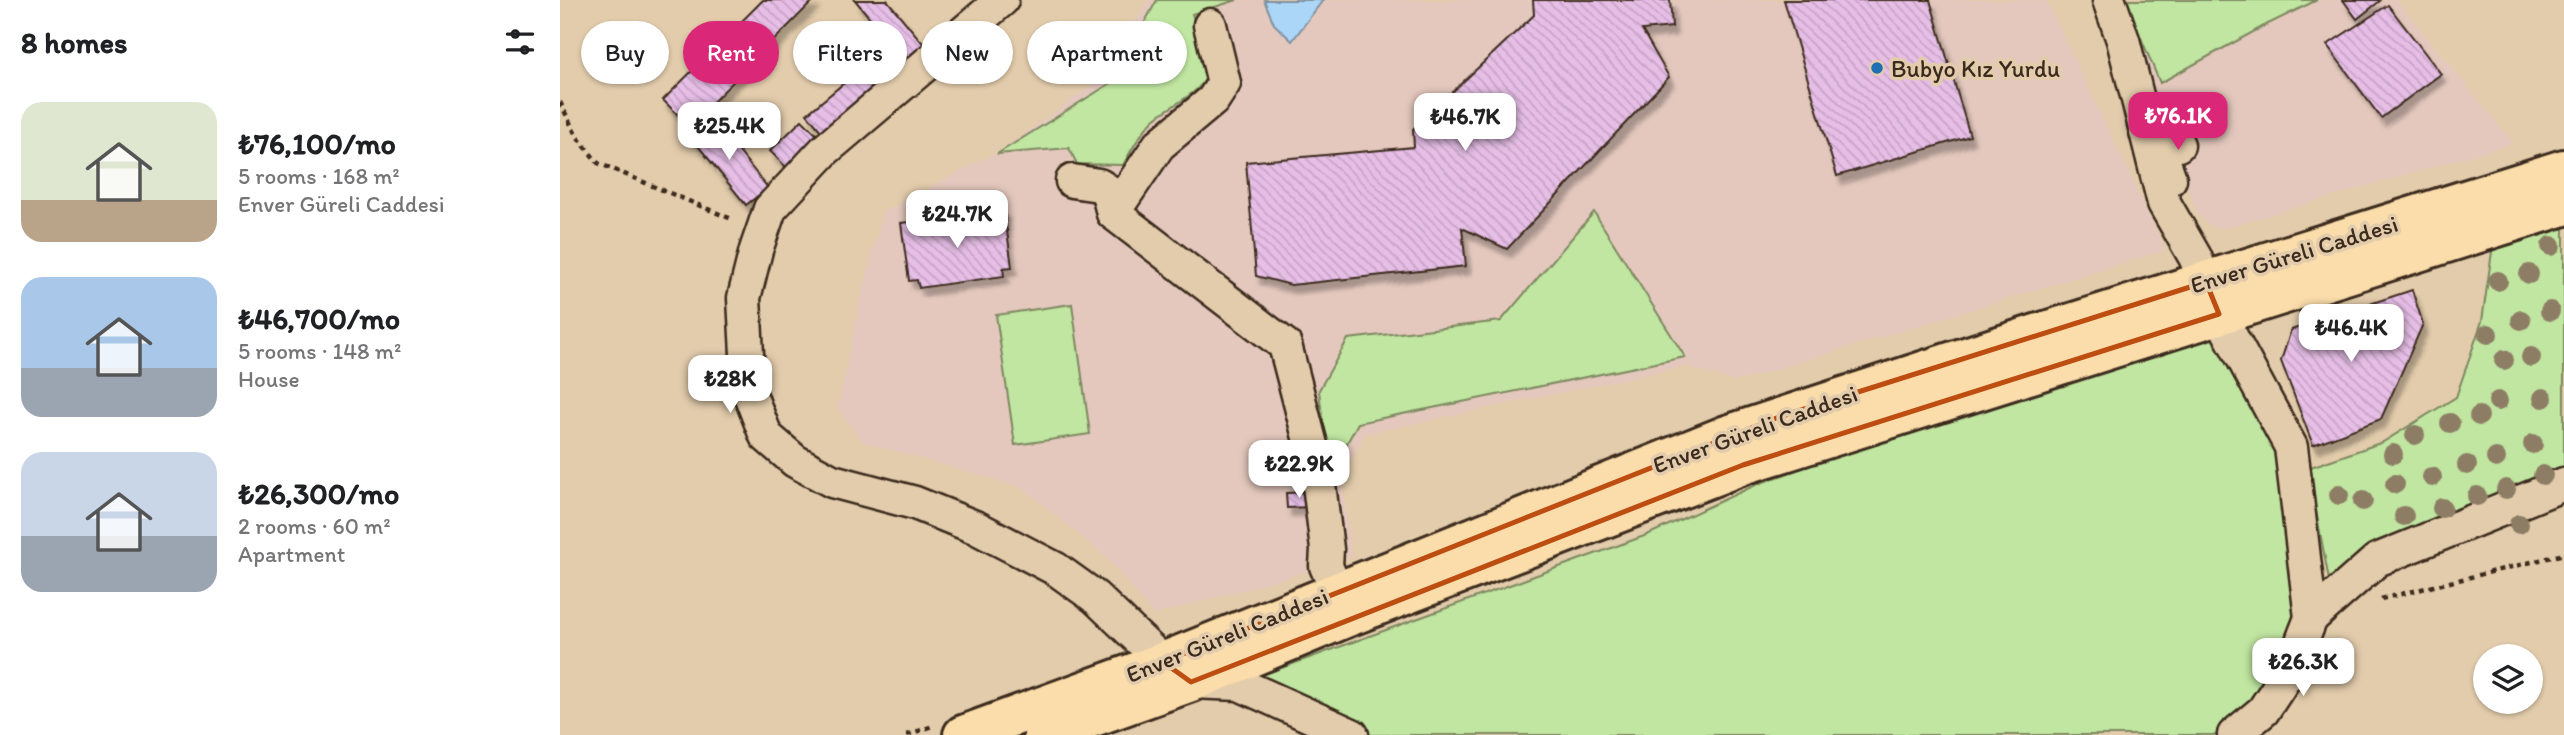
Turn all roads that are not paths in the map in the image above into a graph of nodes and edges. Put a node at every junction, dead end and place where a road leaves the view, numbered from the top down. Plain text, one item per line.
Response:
1 (1002, 0) edge
2 (2109, 0) edge
3 (1210, 25) dead end
4 (2178, 145) dead end
5 (2564, 170) edge
6 (1072, 181) dead end
7 (2564, 206) edge
8 (1113, 214) junction
9 (2207, 284) junction
10 (2564, 484) edge
11 (1342, 604) junction
12 (2311, 618) junction
13 (1177, 672) junction
14 (962, 735) edge
15 (1042, 735) edge
16 (1352, 735) edge
17 (2234, 735) edge

1 - 13 street
2 - 9 street
3 - 8 street
4 - 9 street
5 - 9 main road, Enver Güreli Caddesi
6 - 8 street
7 - 9 main road, Enver Güreli Caddesi
8 - 11 street
9 - 11 main road, Enver Güreli Caddesi
9 - 12 street
10 - 12 street
11 - 13 main road, Enver Güreli Caddesi
12 - 17 street
13 - 14 main road, Enver Güreli Caddesi
13 - 15 main road, Enver Güreli Caddesi
13 - 16 street

